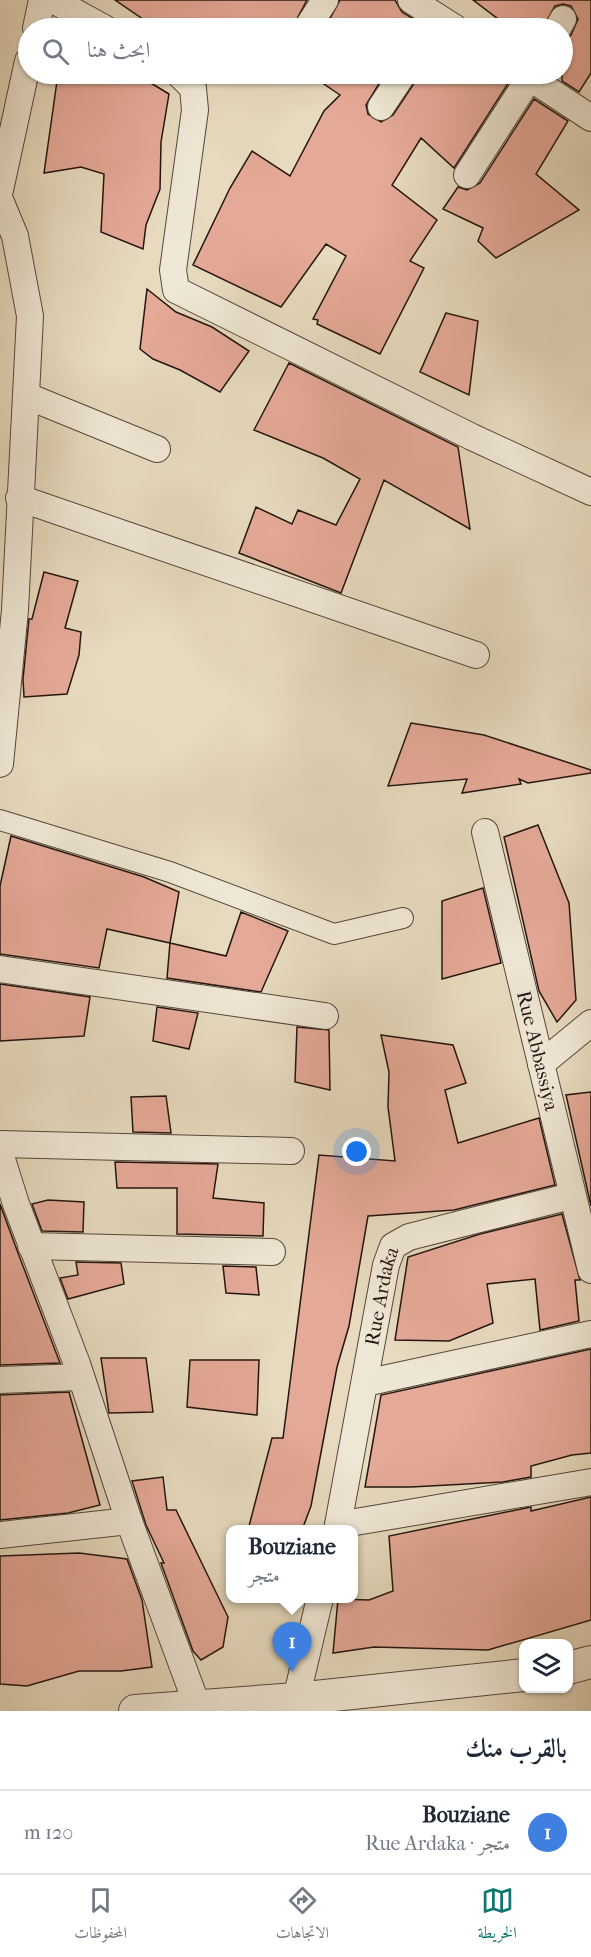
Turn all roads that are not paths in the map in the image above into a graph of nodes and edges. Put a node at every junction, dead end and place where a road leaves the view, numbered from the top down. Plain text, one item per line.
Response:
1 (42, 0) edge
2 (325, 0) edge
3 (411, 0) edge
4 (63, 2) edge
5 (38, 18) edge
6 (88, 18) edge
7 (313, 18) edge
8 (442, 18) edge
9 (23, 84) edge
10 (189, 84) edge
11 (396, 84) edge
12 (523, 84) edge
13 (541, 84) edge
14 (381, 107) dead end
15 (591, 118) edge
16 (467, 175) dead end
17 (0, 190) edge
18 (0, 200) edge
19 (27, 396) junction
20 (157, 449) dead end
21 (591, 492) edge
22 (19, 498) junction
23 (476, 655) dead end
24 (0, 765) edge
25 (0, 820) edge
26 (485, 832) dead end
27 (403, 918) dead end
28 (0, 969) edge
29 (325, 1016) dead end
30 (591, 1023) edge
31 (541, 1064) junction
32 (0, 1144) edge
33 (291, 1151) dead end
34 (0, 1153) edge
35 (571, 1196) junction
36 (8, 1204) edge
37 (31, 1246) junction
38 (272, 1252) dead end
39 (591, 1270) edge
40 (591, 1334) edge
41 (81, 1377) junction
42 (0, 1380) edge
43 (365, 1383) junction
44 (591, 1482) edge
45 (129, 1521) junction
46 (338, 1525) edge
47 (349, 1525) edge
48 (0, 1535) edge
49 (319, 1603) edge
50 (591, 1662) edge
51 (573, 1667) edge
52 (519, 1676) edge
53 (197, 1705) junction
54 (296, 1705) edge
55 (135, 1711) edge

1 - 5 street
2 - 7 street
3 - 8 street
4 - 6 street
9 - 17 street
10 - 21 street
11 - 14 street
12 - 16 street
13 - 15 street
18 - 19 street
19 - 20 street
19 - 22 street
22 - 23 street
22 - 24 street
25 - 27 street
26 - 31 street, Rue Abbassiya
28 - 29 street
30 - 31 street
31 - 35 street, Rue Abbassiya
32 - 33 street
34 - 36 street
35 - 39 street, Rue Abbassiya
35 - 43 street, Rue Ardaka
36 - 37 street
37 - 38 street
37 - 41 street
40 - 43 street
41 - 42 street
41 - 45 street
43 - 46 street, Rue Ardaka
44 - 47 street
45 - 48 street
45 - 53 street
49 - 54 street
50 - 51 street
52 - 54 street
53 - 54 street
53 - 55 street

